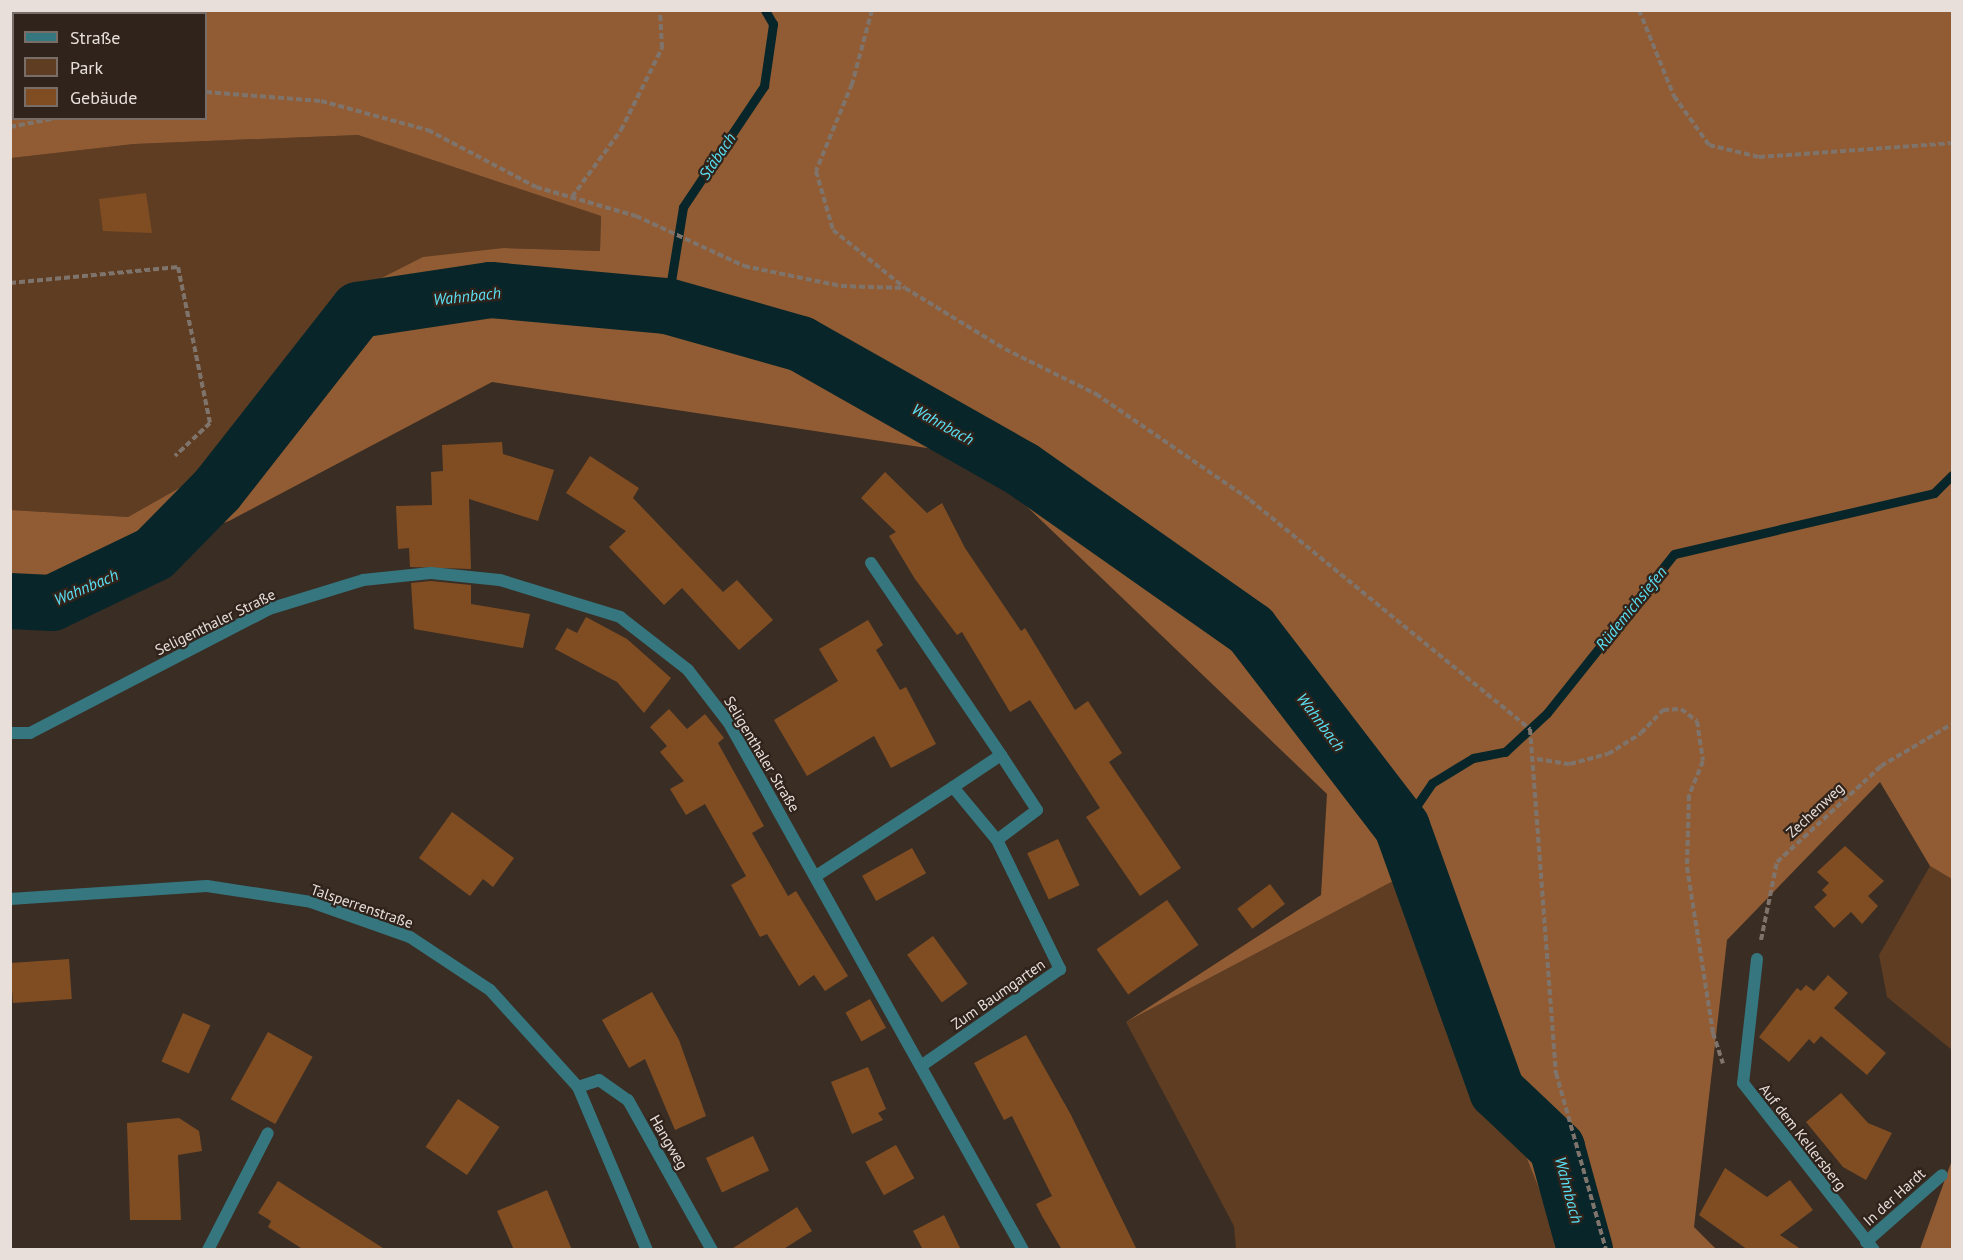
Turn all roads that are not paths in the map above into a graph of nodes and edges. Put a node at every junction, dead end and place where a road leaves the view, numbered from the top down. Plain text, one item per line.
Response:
1 (871, 563) dead end
2 (10, 733) edge
3 (1001, 754) junction
4 (953, 787) junction
5 (997, 840) junction
6 (816, 876) junction
7 (10, 899) edge
8 (1757, 959) road end
9 (924, 1064) junction
10 (578, 1087) junction
11 (268, 1133) dead end
12 (1942, 1175) dead end
13 (1870, 1246) edge
14 (208, 1250) edge
15 (647, 1250) edge
16 (712, 1250) edge
17 (1023, 1250) edge

1 - 3 street
2 - 6 street, Seligenthaler Straße
3 - 4 street
3 - 5 street
4 - 5 street, Zum Baumgarten
4 - 6 street
5 - 9 street, Zum Baumgarten
6 - 9 street, Seligenthaler Straße
7 - 10 street, Talsperrenstraße
8 - 13 street, Auf dem Kellersberg
9 - 17 street, Seligenthaler Straße
10 - 15 street, Talsperrenstraße
10 - 16 street, Hangweg
11 - 14 street
12 - 13 street, In der Hardt

